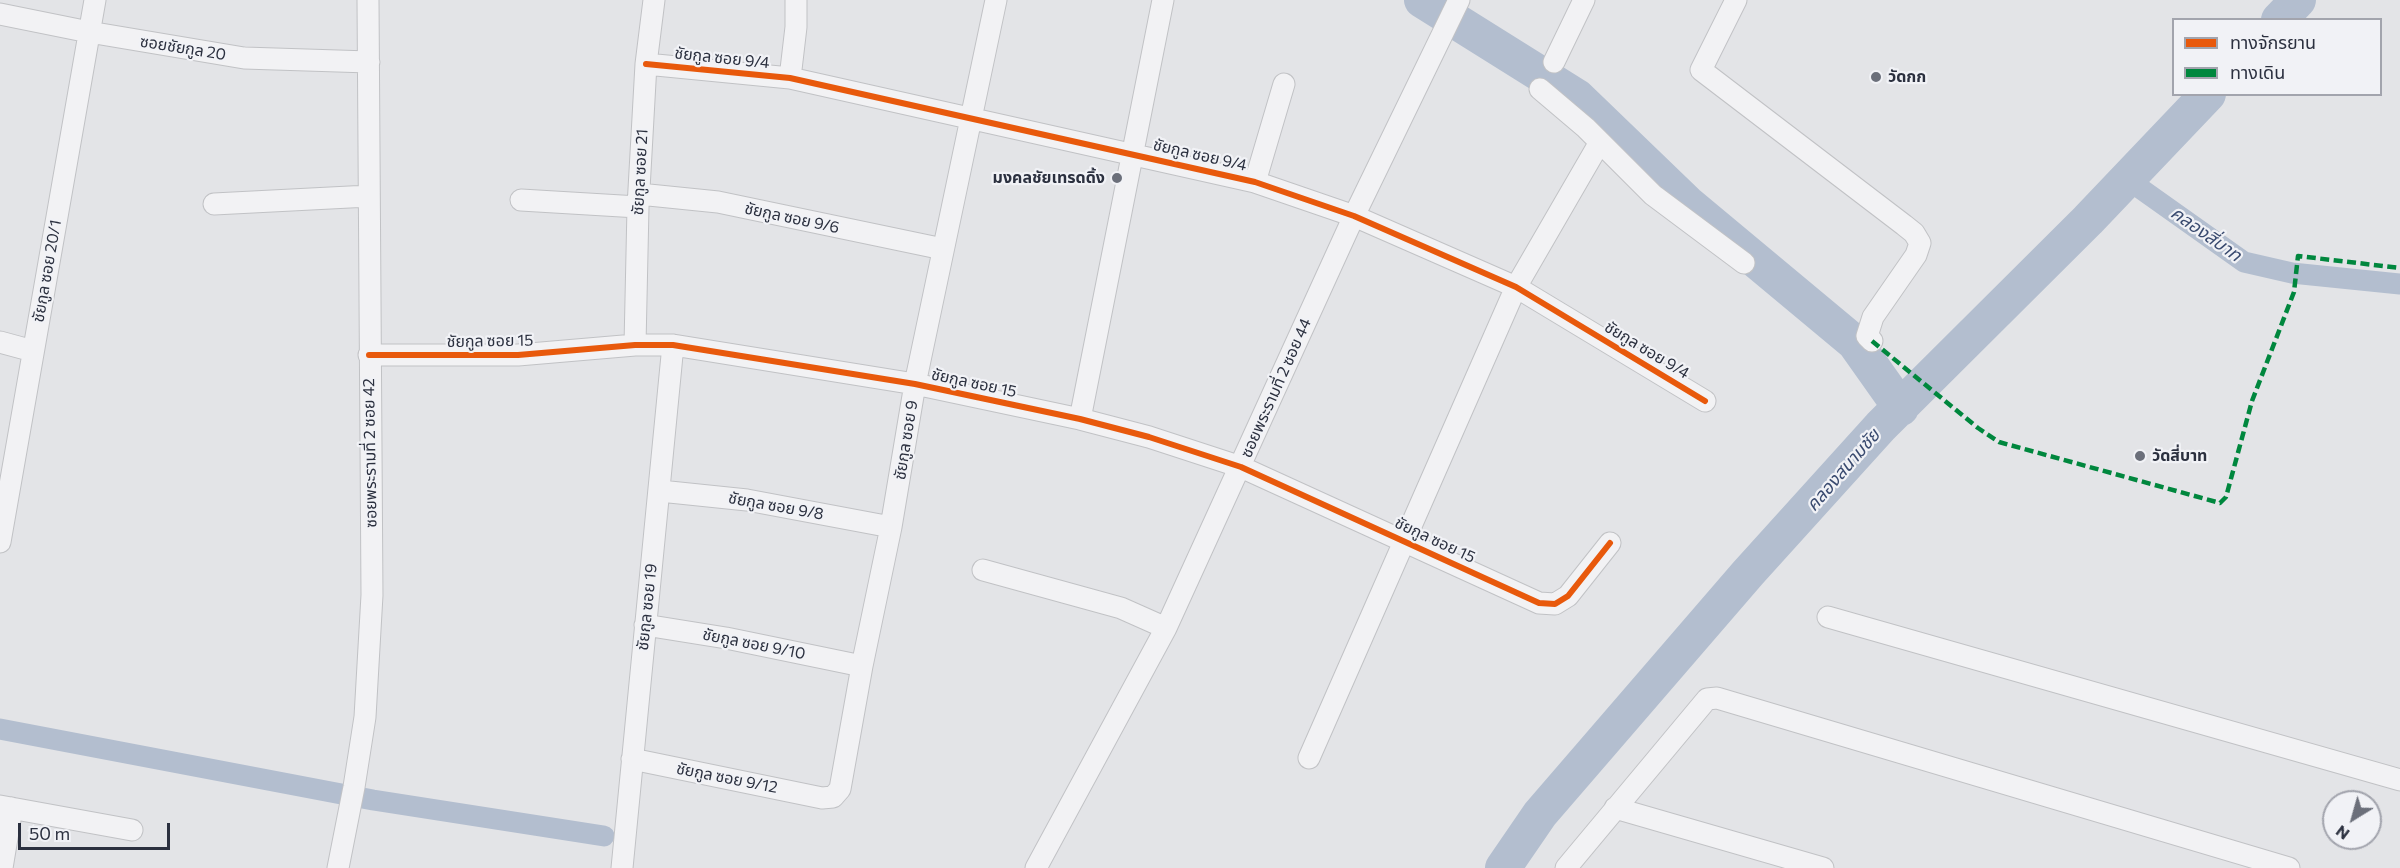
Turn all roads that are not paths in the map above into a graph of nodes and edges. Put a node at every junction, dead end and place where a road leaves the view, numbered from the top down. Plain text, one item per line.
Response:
1 (95, 0) edge
2 (368, 0) edge
3 (654, 0) edge
4 (796, 0) edge
5 (996, 0) edge
6 (1162, 0) edge
7 (1584, 0) edge
8 (1736, 0) edge
9 (1459, 1) edge
10 (0, 14) edge
11 (88, 32) junction
12 (369, 62) junction
13 (1554, 62) dead end
14 (646, 64) junction
15 (790, 78) junction
16 (1284, 84) dead end
17 (1540, 89) dead end
18 (971, 120) junction
19 (1599, 142) junction
20 (1132, 153) junction
21 (1255, 182) junction
22 (369, 196) junction
23 (521, 200) dead end
24 (639, 200) junction
25 (214, 204) dead end
26 (1354, 216) junction
27 (944, 249) junction
28 (1744, 263) dead end
29 (1516, 287) junction
30 (1872, 341) dead end
31 (0, 342) edge
32 (635, 345) junction
33 (673, 345) junction
34 (33, 351) junction
35 (369, 356) junction
36 (915, 384) junction
37 (1704, 401) dead end
38 (1080, 419) junction
39 (1240, 467) junction
40 (660, 491) junction
41 (891, 527) junction
42 (1406, 541) junction
43 (0, 542) edge
44 (1610, 543) dead end
45 (983, 570) dead end
46 (1828, 617) dead end
47 (645, 624) junction
48 (1166, 627) junction
49 (862, 666) junction
50 (1309, 758) dead end
51 (632, 759) junction
52 (2400, 780) edge
53 (822, 798) joint
54 (6, 807) edge
55 (1615, 808) junction
56 (132, 830) dead end
57 (2, 868) edge
58 (338, 868) edge
59 (621, 868) edge
60 (1036, 868) edge
61 (1566, 868) edge
62 (1823, 868) edge
63 (2289, 868) edge

1 - 11 street, ชัยกูล ซอย 20/1
2 - 12 street, ซอยพระรามที่ 2 ซอย 42
3 - 14 street, ชัยกูล ซอย 21
4 - 15 street
5 - 18 street, ชัยกูล ซอย 9
6 - 20 street
7 - 13 street
8 - 30 street
9 - 26 street, ซอยพระรามที่ 2 ซอย 44
10 - 11 street, ซอยชัยกูล 20
11 - 12 street, ซอยชัยกูล 20
11 - 34 street, ชัยกูล ซอย 20/1
12 - 22 street, ซอยพระรามที่ 2 ซอย 42
14 - 15 street, ชัยกูล ซอย 9/4
14 - 24 street, ชัยกูล ซอย 21
15 - 18 street, ชัยกูล ซอย 9/4
16 - 21 street
17 - 19 street
18 - 20 street, ชัยกูล ซอย 9/4
18 - 27 street, ชัยกูล ซอย 9
19 - 28 street
19 - 29 street
20 - 21 street, ชัยกูล ซอย 9/4
20 - 38 street
21 - 26 street, ชัยกูล ซอย 9/4
22 - 25 street
22 - 35 street, ซอยพระรามที่ 2 ซอย 42
23 - 24 street, ชัยกูล ซอย 9/6
24 - 27 street, ชัยกูล ซอย 9/6
24 - 32 street, ชัยกูล ซอย 21
26 - 29 street, ชัยกูล ซอย 9/4
26 - 39 street, ซอยพระรามที่ 2 ซอย 44
27 - 36 street, ชัยกูล ซอย 9
29 - 37 street, ชัยกูล ซอย 9/4
29 - 42 street
31 - 34 street
32 - 33 street, ชัยกูล ซอย 15
32 - 35 street, ชัยกูล ซอย 15
33 - 36 street, ชัยกูล ซอย 15
33 - 40 street, ชัยกูล ซอย 19
34 - 43 street, ชัยกูล ซอย 20/1
35 - 58 street, ซอยพระรามที่ 2 ซอย 42
36 - 38 street, ชัยกูล ซอย 15
36 - 41 street, ชัยกูล ซอย 9
38 - 39 street, ชัยกูล ซอย 15
39 - 42 street, ชัยกูล ซอย 15
39 - 48 street, ซอยพระรามที่ 2 ซอย 44
40 - 41 street, ชัยกูล ซอย 9/8
40 - 47 street, ชัยกูล ซอย 19
41 - 49 street, ชัยกูล ซอย 9
42 - 44 street, ชัยกูล ซอย 15
42 - 50 street
45 - 48 street
46 - 52 street
47 - 49 street, ชัยกูล ซอย 9/10
47 - 51 street, ชัยกูล ซอย 19
48 - 60 street, ซอยพระรามที่ 2 ซอย 44
49 - 53 street, ชัยกูล ซอย 9
51 - 53 street, ชัยกูล ซอย 9/12
51 - 59 street, ชัยกูล ซอย 19
54 - 56 street
54 - 57 street
55 - 61 street
55 - 62 street
55 - 63 street

